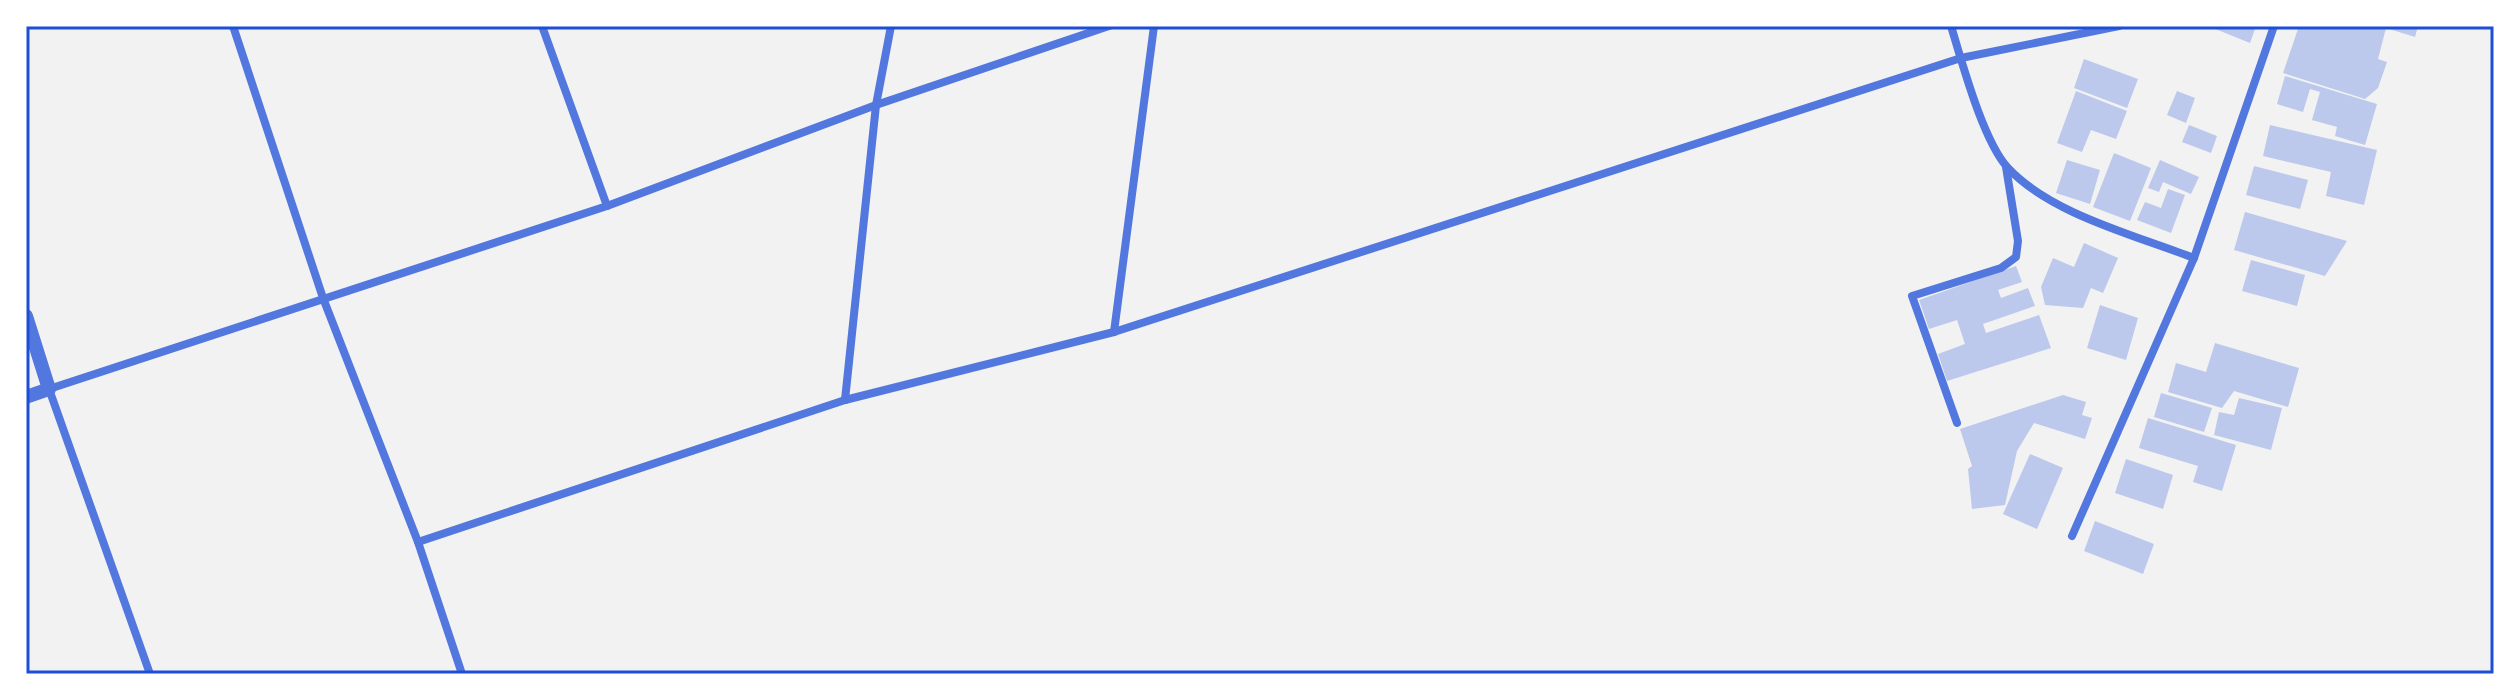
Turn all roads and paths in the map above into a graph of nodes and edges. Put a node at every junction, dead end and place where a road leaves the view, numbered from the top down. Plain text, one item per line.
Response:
1 (233, 26) edge
2 (542, 26) edge
3 (891, 26) edge
4 (1109, 26) edge
5 (1154, 26) edge
6 (1951, 26) edge
7 (2119, 26) edge
8 (2274, 26) edge
9 (1961, 58) junction
10 (876, 105) junction
11 (2006, 166) junction
12 (607, 206) junction
13 (2194, 258) junction
14 (323, 298) junction
15 (26, 316) edge
16 (1114, 332) junction
17 (49, 389) junction
18 (26, 397) edge
19 (845, 400) junction
20 (1957, 423) dead end
21 (2072, 536) dead end
22 (418, 542) junction
23 (150, 674) edge
24 (462, 674) edge

1 - 14 street
2 - 12 street
3 - 10 street
4 - 10 street
5 - 16 street
6 - 9 street
7 - 9 street
8 - 13 street
9 - 11 street
9 - 16 street
10 - 12 street
10 - 19 street
11 - 13 street
11 - 20 street
12 - 14 street
13 - 21 street
14 - 17 street
14 - 22 street
15 - 17 street
16 - 19 street
17 - 18 street
17 - 23 street
19 - 22 street
22 - 24 street

